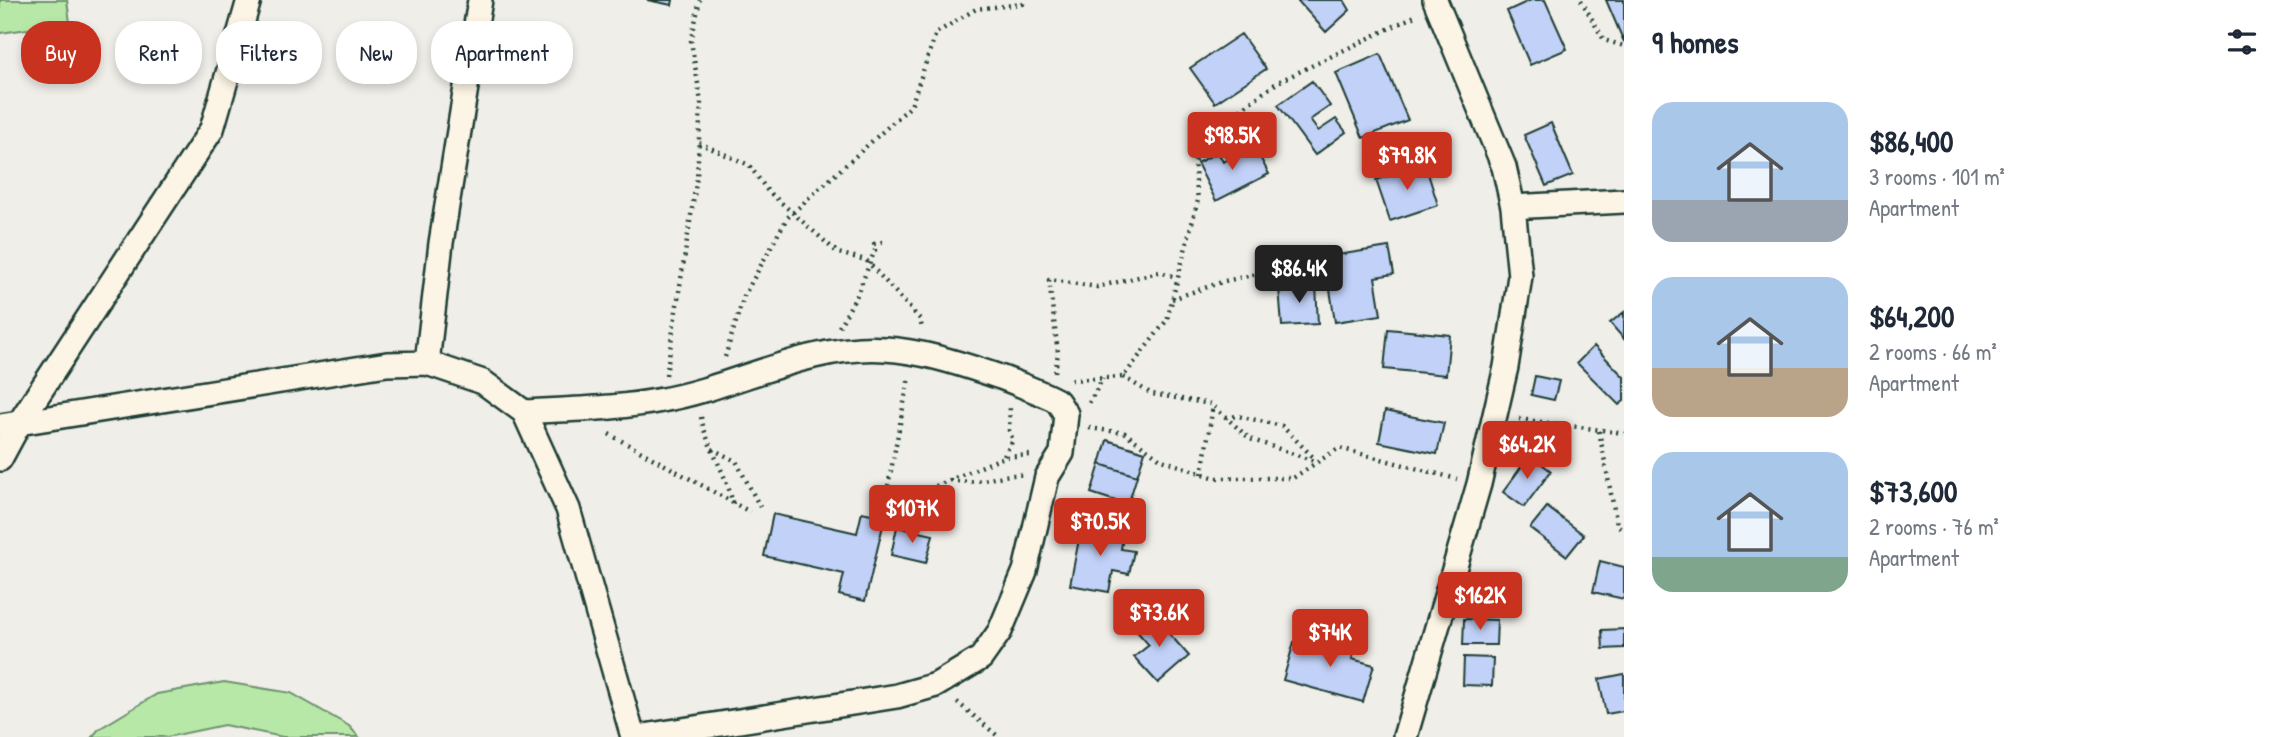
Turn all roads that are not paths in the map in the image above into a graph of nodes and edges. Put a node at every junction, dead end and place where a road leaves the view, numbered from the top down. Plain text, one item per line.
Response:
1 (249, 0) edge
2 (480, 0) edge
3 (1437, 2) edge
4 (1624, 201) edge
5 (1513, 207) junction
6 (427, 363) junction
7 (524, 412) junction
8 (10, 424) edge
9 (0, 458) edge
10 (635, 737) edge
11 (1405, 737) edge

1 - 8 street
2 - 6 street
3 - 5 street
4 - 5 street
5 - 11 street
6 - 7 street
6 - 8 street
7 - 10 street
7 - 10 street
8 - 9 street

